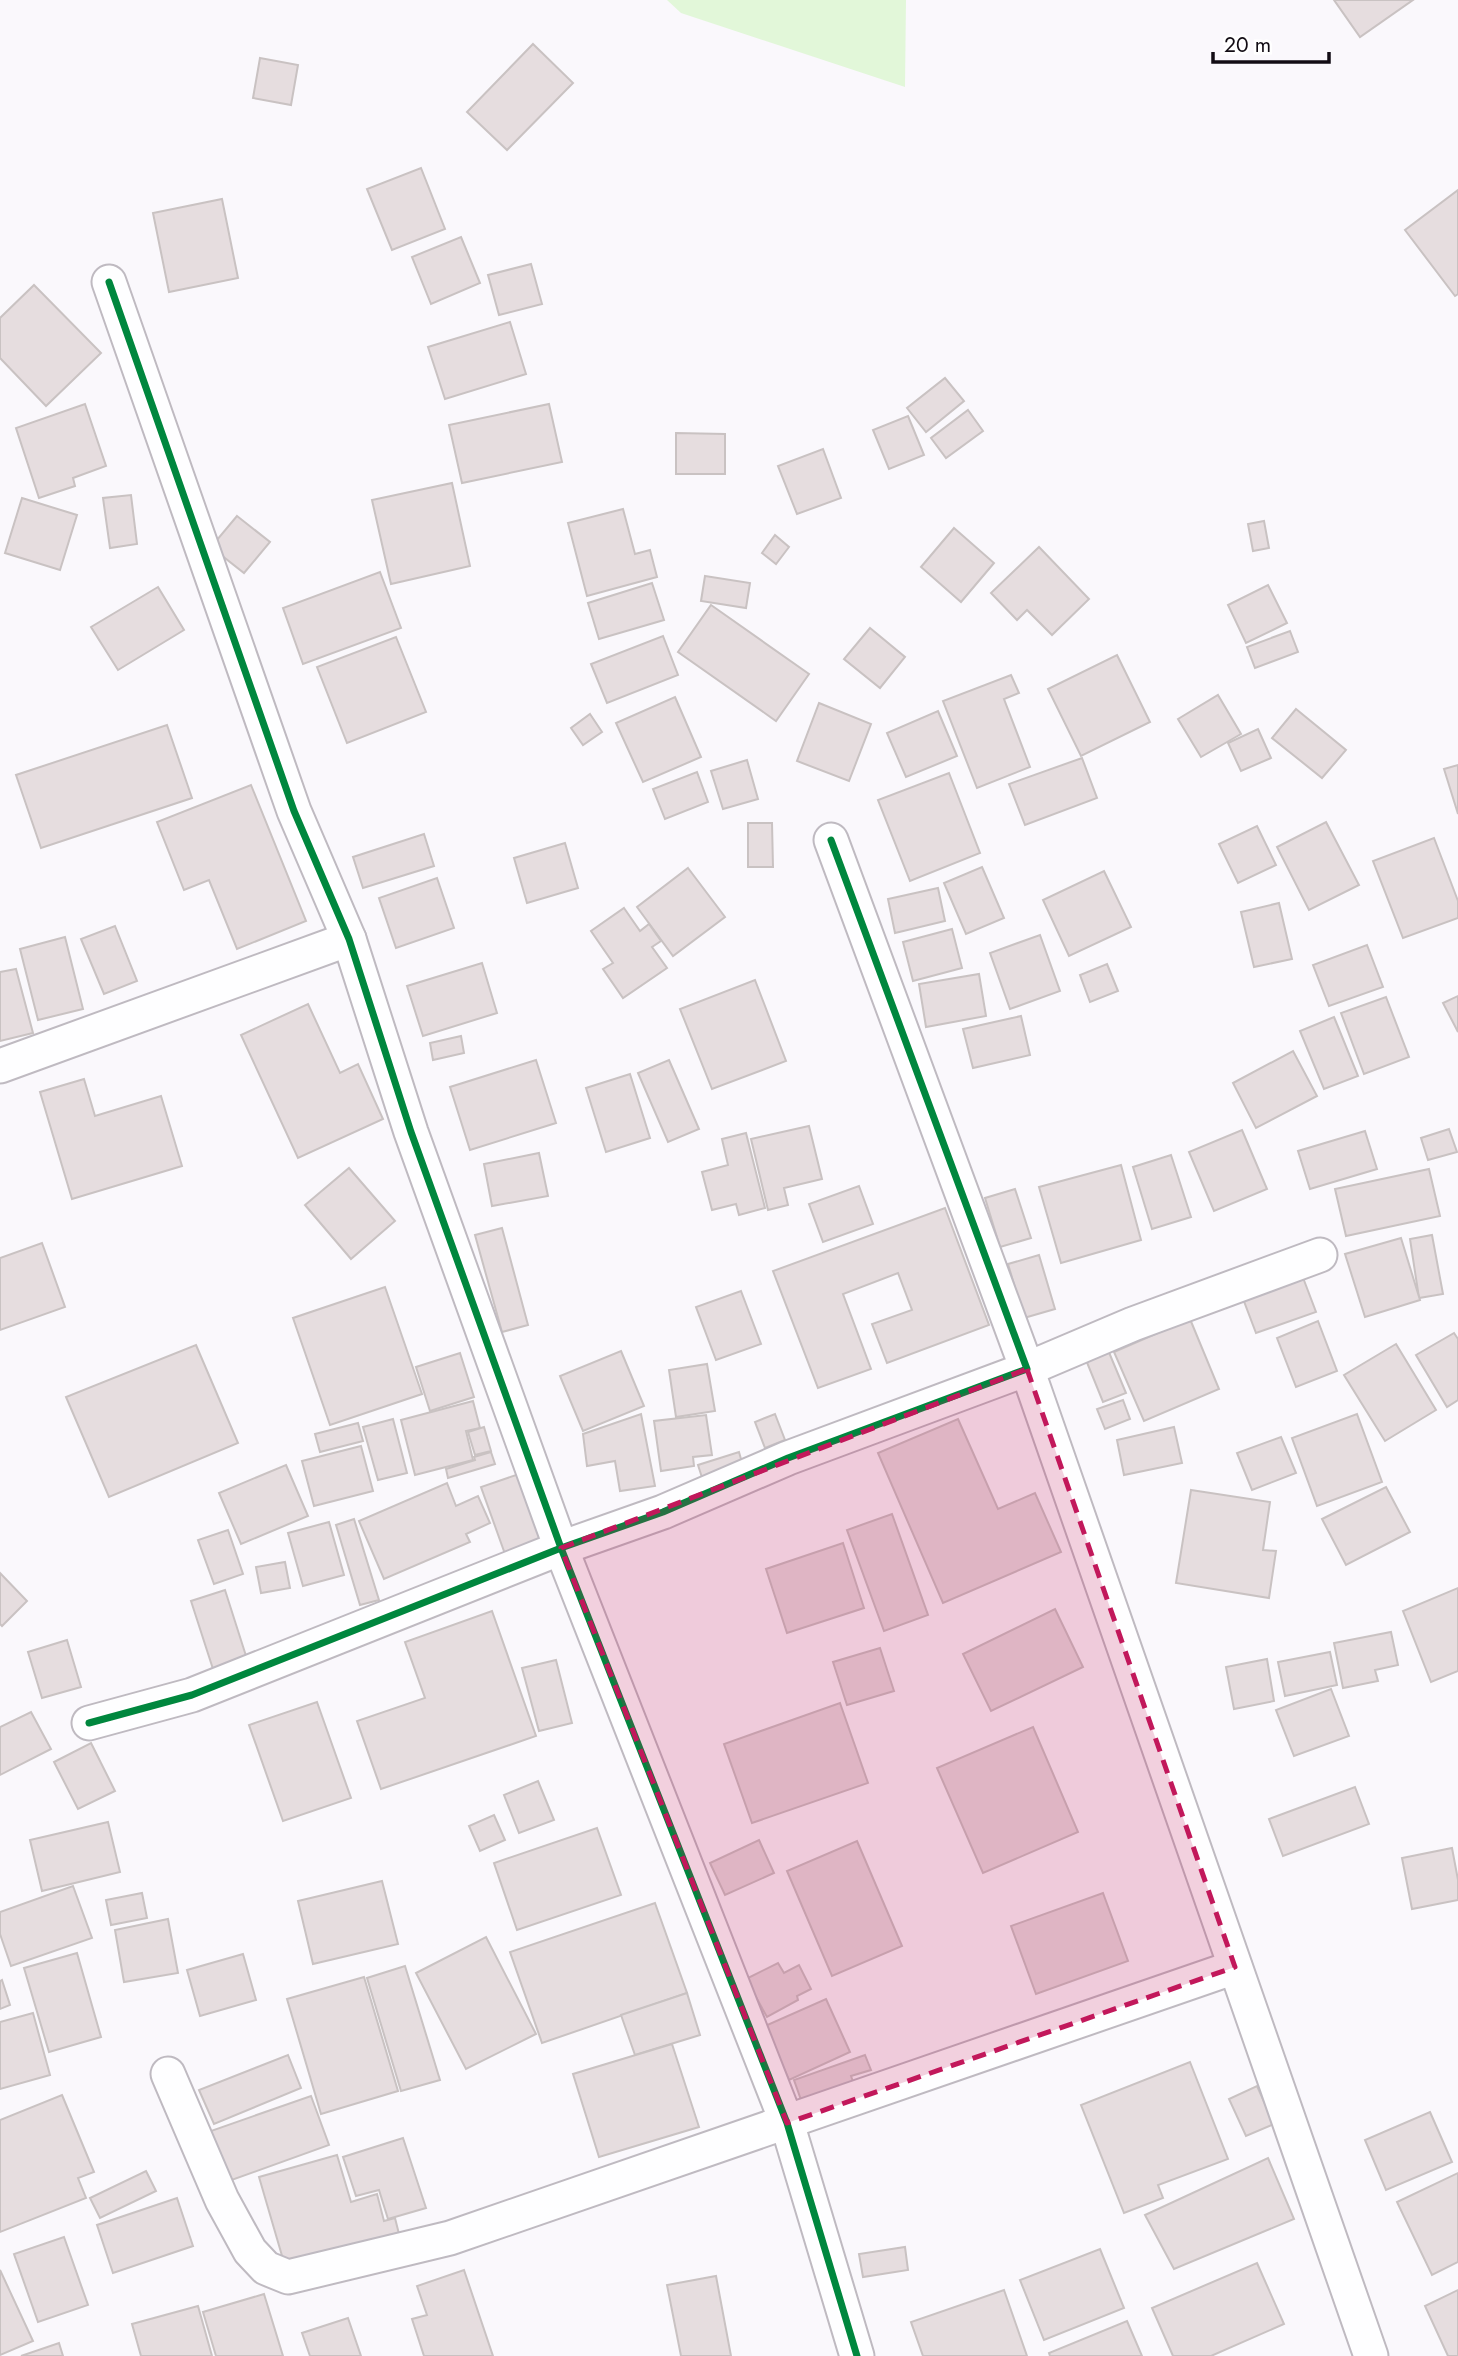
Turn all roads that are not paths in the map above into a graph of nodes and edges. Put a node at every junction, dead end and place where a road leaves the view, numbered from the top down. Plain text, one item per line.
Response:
1 (109, 282) dead end
2 (831, 840) dead end
3 (349, 939) junction
4 (0, 1066) edge
5 (1320, 1255) dead end
6 (1027, 1369) junction
7 (561, 1548) junction
8 (89, 1723) dead end
9 (1235, 1967) junction
10 (168, 2074) dead end
11 (786, 2123) junction
12 (857, 2356) edge
13 (1371, 2356) edge

1 - 3 street
2 - 6 street
3 - 4 street
3 - 7 street
5 - 6 street
6 - 7 street
6 - 9 street
7 - 8 street
7 - 11 street
9 - 11 street
9 - 13 street
10 - 11 street
11 - 12 street

